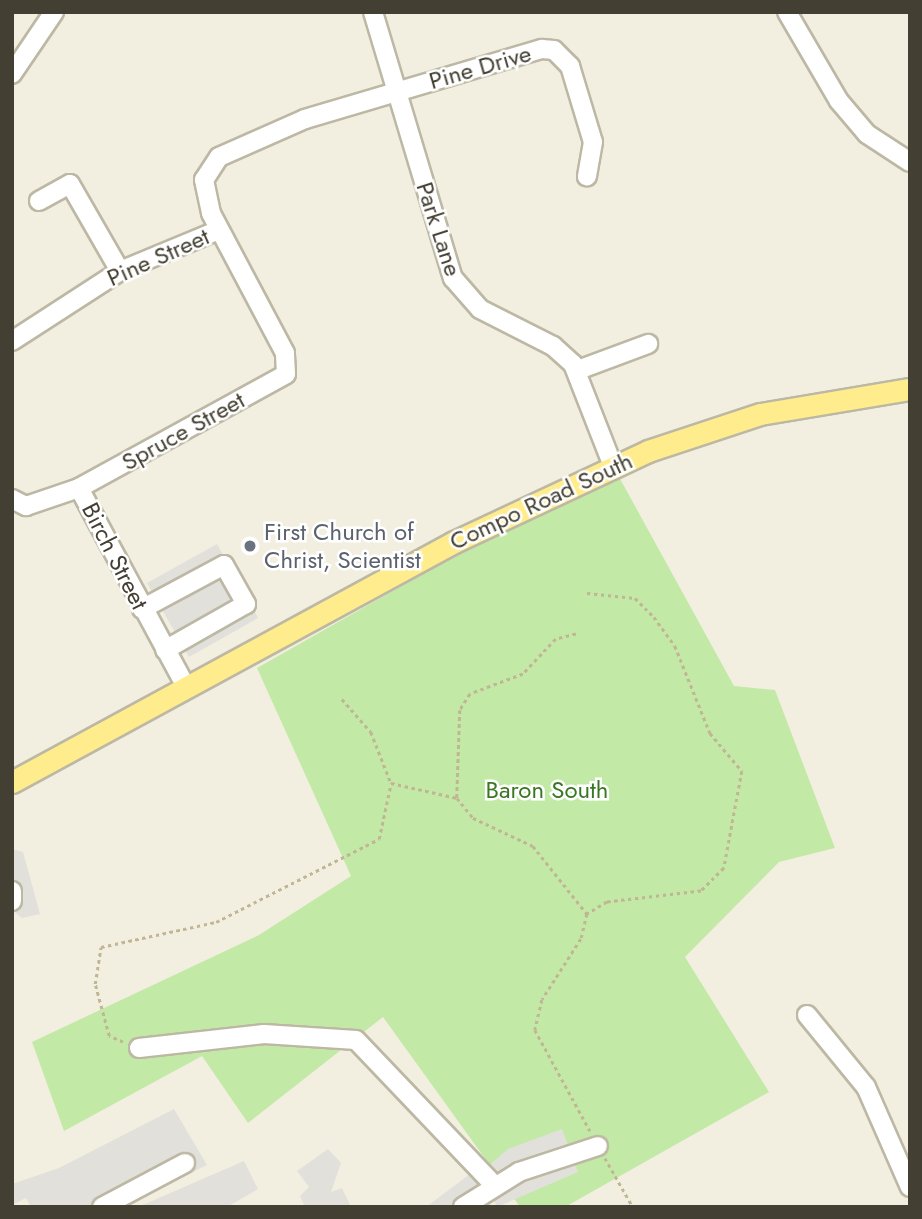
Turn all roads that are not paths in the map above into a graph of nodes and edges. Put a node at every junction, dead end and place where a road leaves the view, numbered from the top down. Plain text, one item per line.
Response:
1 (54, 12) edge
2 (373, 12) edge
3 (788, 12) edge
4 (12, 74) edge
5 (397, 90) junction
6 (276, 131) joint
7 (910, 162) edge
8 (587, 176) dead end
9 (38, 201) dead end
10 (219, 230) junction
11 (120, 271) junction
12 (12, 341) edge
13 (648, 344) dead end
14 (578, 370) junction
15 (910, 389) edge
16 (613, 466) junction
17 (79, 488) junction
18 (12, 499) edge
19 (142, 609) junction
20 (166, 650) junction
21 (186, 687) junction
22 (12, 782) edge
23 (12, 891) edge
24 (12, 901) edge
25 (807, 1015) dead end
26 (139, 1048) road end
27 (598, 1146) road end
28 (185, 1164) dead end
29 (495, 1186) junction
30 (910, 1187) edge
31 (102, 1207) edge
32 (463, 1207) edge

1 - 4 street
2 - 5 street, Park Lane
3 - 7 street
5 - 6 street, Pine Drive
5 - 8 street, Pine Drive
5 - 14 street, Park Lane
6 - 10 street, Pine Street
9 - 11 street
10 - 11 street, Pine Street
10 - 17 street, Spruce Street
11 - 12 street, Pine Street
13 - 14 street
14 - 16 street, Park Lane
15 - 16 main road, Compo Road South
16 - 21 main road, Compo Road South
17 - 18 street, Birch Street
17 - 19 street, Birch Street
19 - 20 street, Birch Street
19 - 20 street
20 - 21 street, Birch Street
21 - 22 main road, Compo Road South
23 - 24 street
25 - 30 street
26 - 29 street
27 - 29 street
28 - 31 street
29 - 32 street

